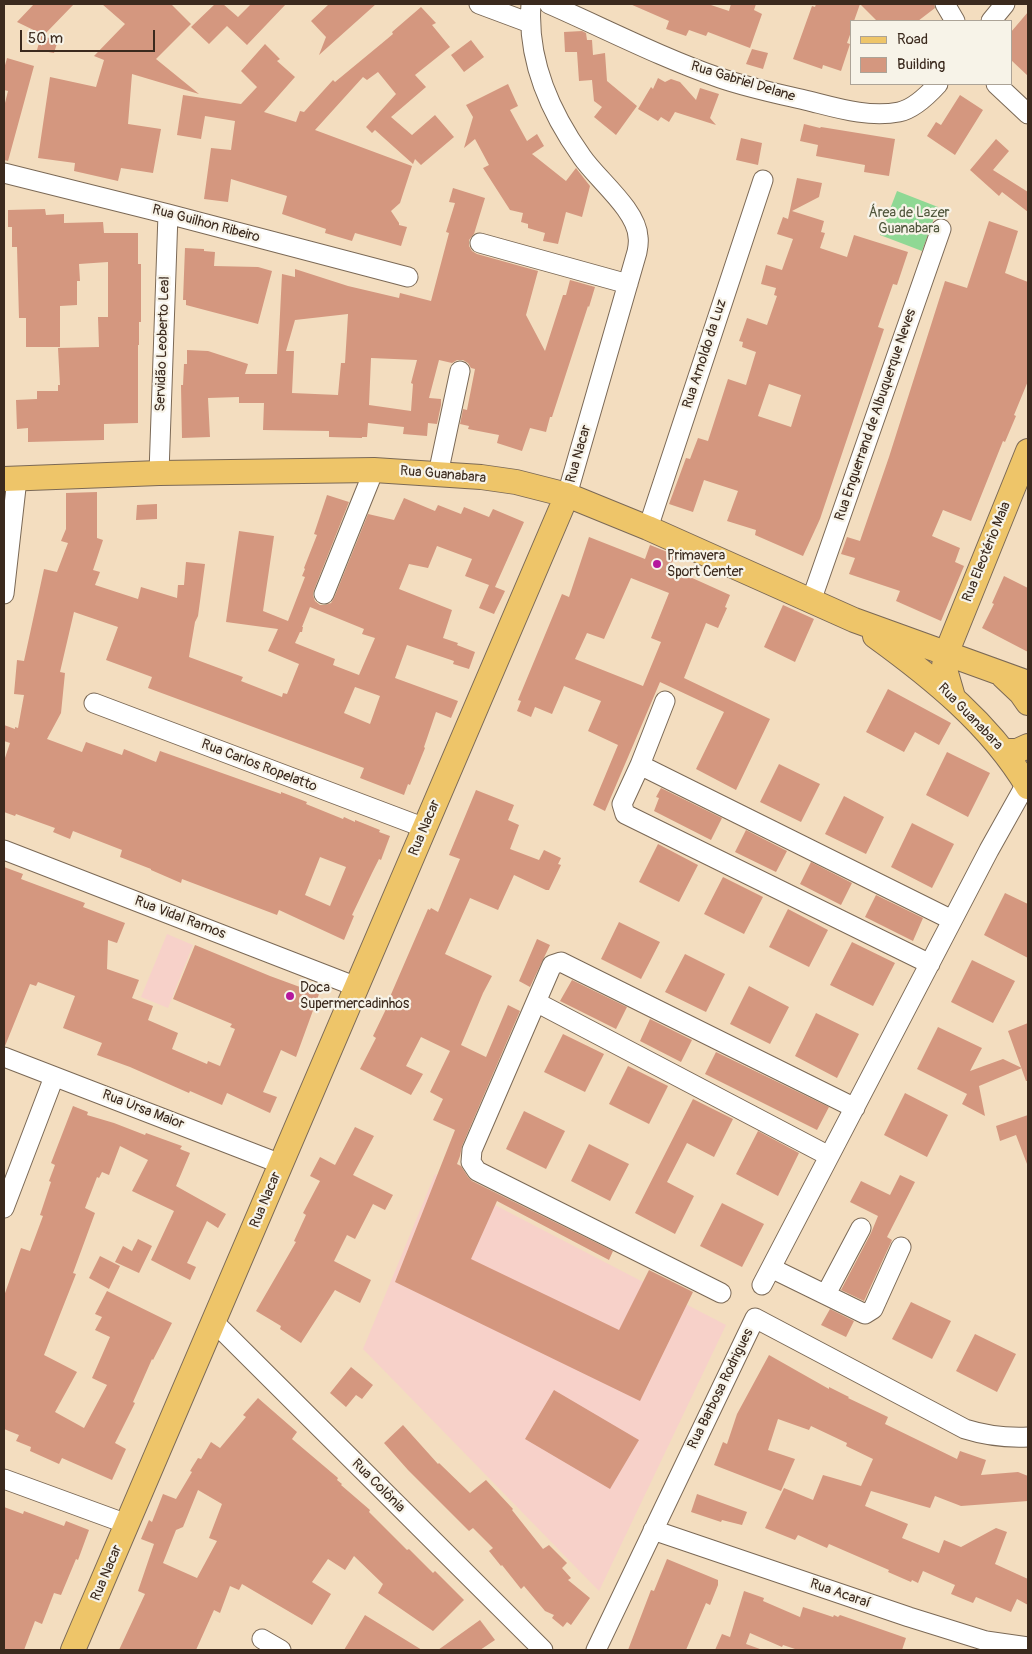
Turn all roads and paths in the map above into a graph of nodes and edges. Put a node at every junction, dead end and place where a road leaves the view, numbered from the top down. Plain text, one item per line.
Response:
1 (479, 4) edge
2 (531, 4) edge
3 (549, 4) edge
4 (945, 4) edge
5 (1005, 4) edge
6 (954, 20) edge
7 (992, 20) edge
8 (530, 23) junction
9 (937, 85) edge
10 (997, 85) edge
11 (1028, 114) edge
12 (4, 173) edge
13 (763, 180) dead end
14 (168, 214) junction
15 (941, 229) dead end
16 (480, 243) dead end
17 (408, 277) dead end
18 (628, 284) junction
19 (460, 371) dead end
20 (1028, 451) edge
21 (374, 470) junction
22 (159, 473) junction
23 (438, 474) junction
24 (10, 479) edge
25 (567, 495) junction
26 (648, 528) junction
27 (4, 594) edge
28 (324, 594) dead end
29 (811, 601) junction
30 (854, 620) junction
31 (946, 654) junction
32 (978, 665) junction
33 (1000, 673) junction
34 (1028, 682) edge
35 (953, 696) junction
36 (665, 701) dead end
37 (94, 703) dead end
38 (1028, 703) edge
39 (1028, 746) edge
40 (1003, 751) junction
41 (640, 765) junction
42 (1028, 782) edge
43 (425, 828) junction
44 (4, 850) edge
45 (952, 920) junction
46 (930, 964) junction
47 (357, 987) junction
48 (536, 1002) junction
49 (4, 1057) edge
50 (54, 1076) junction
51 (855, 1108) junction
52 (829, 1156) junction
53 (281, 1164) junction
54 (4, 1208) edge
55 (861, 1228) dead end
56 (901, 1247) dead end
57 (771, 1268) junction
58 (762, 1286) dead end
59 (721, 1293) dead end
60 (826, 1294) junction
61 (214, 1322) junction
62 (1028, 1437) edge
63 (4, 1479) edge
64 (127, 1524) junction
65 (653, 1530) junction
66 (262, 1639) dead end
67 (978, 1646) edge
68 (1028, 1647) edge
69 (73, 1650) edge
70 (281, 1650) edge
71 (542, 1650) edge
72 (596, 1650) edge

1 - 8 street
2 - 8 street, Rua Nacar
3 - 9 street, Rua Gabriel Delane
4 - 6 street
5 - 7 street
8 - 18 street, Rua Nacar
10 - 11 street
12 - 14 street, Rua Guilhon Ribeiro
13 - 26 street, Rua Arnoldo da Luz
14 - 17 street, Rua Guilhon Ribeiro
14 - 22 street, Servidão Leoberto Leal
15 - 29 street, Rua Enguerrand de Albuquerque Neves
16 - 18 street
18 - 25 street, Rua Nacar
19 - 23 street
20 - 31 main road, Rua Eleotério Maia
21 - 22 main road, Rua Guanabara
21 - 23 main road, Rua Guanabara
21 - 28 street
22 - 24 main road, Rua Guanabara
23 - 25 main road, Rua Guanabara
24 - 27 street
25 - 26 main road, Rua Guanabara
25 - 43 main road, Rua Nacar
26 - 29 main road, Rua Guanabara
29 - 30 main road, Rua Guanabara
30 - 31 main road, Rua Guanabara
30 - 35 main road, Rua Guanabara
31 - 32 main road, Rua Guanabara
31 - 35 main road
32 - 33 main road, Rua Guanabara
32 - 35 main road
33 - 34 main road
33 - 38 main road, Rua Guanabara
35 - 40 main road, Rua Guanabara
36 - 41 street
37 - 43 street, Rua Carlos Ropelatto
39 - 40 main road
40 - 42 main road, Rua Guanabara
41 - 45 street
41 - 46 street
42 - 45 street
43 - 47 main road, Rua Nacar
44 - 47 street, Rua Vidal Ramos
45 - 46 street
46 - 51 street
47 - 53 main road, Rua Nacar
48 - 51 street
48 - 52 street
48 - 59 street
49 - 50 street, Rua Ursa Maior
50 - 53 street, Rua Ursa Maior
50 - 54 street
51 - 52 street
52 - 57 street
53 - 61 main road, Rua Nacar
55 - 60 street
56 - 60 street
57 - 58 street
57 - 60 street
61 - 64 main road, Rua Nacar
61 - 71 street, Rua Colônia
62 - 65 street, Rua Barbosa Rodrigues
63 - 64 street
64 - 69 main road, Rua Nacar
65 - 67 street, Rua Acaraí
65 - 72 street, Rua Barbosa Rodrigues
66 - 70 street
67 - 68 street, Rua Acaraí

